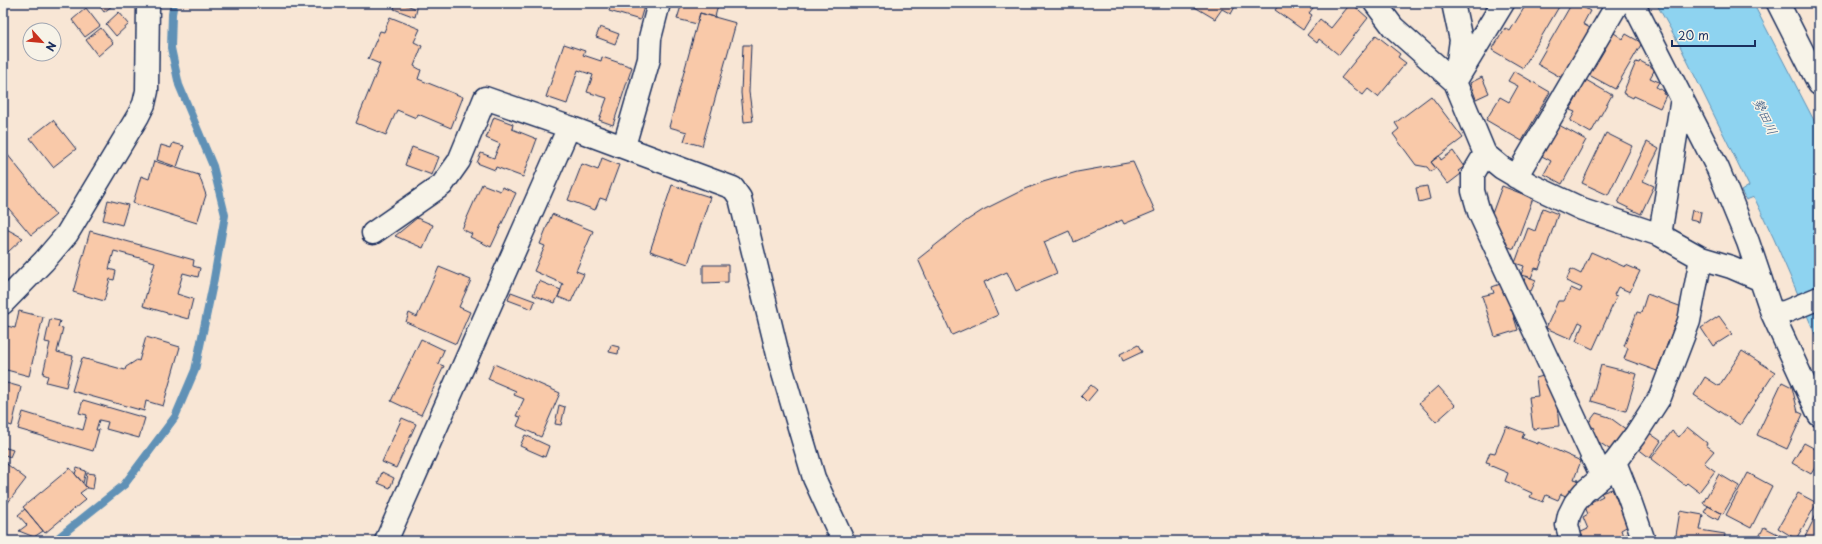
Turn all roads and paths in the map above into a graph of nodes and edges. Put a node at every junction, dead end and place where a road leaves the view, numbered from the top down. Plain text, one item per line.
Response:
1 (148, 3) edge
2 (659, 3) edge
3 (1375, 3) edge
4 (1453, 3) edge
5 (1503, 3) edge
6 (1618, 3) edge
7 (1633, 3) edge
8 (1778, 3) edge
9 (1456, 82) junction
10 (1819, 84) edge
11 (1682, 98) junction
12 (569, 127) junction
13 (624, 146) junction
14 (1485, 154) junction
15 (1516, 177) junction
16 (373, 233) dead end
17 (1660, 235) junction
18 (1701, 258) junction
19 (1761, 280) junction
20 (1819, 298) edge
21 (3, 303) edge
22 (1779, 312) junction
23 (1819, 415) edge
24 (1608, 470) junction
25 (386, 541) edge
26 (844, 541) edge
27 (1571, 541) edge
28 (1644, 541) edge

1 - 21 street
2 - 13 street
3 - 9 street
4 - 9 street
5 - 9 street
6 - 15 street
7 - 11 street
8 - 10 street
9 - 14 street
11 - 17 street
11 - 19 street
12 - 13 street
12 - 16 street
12 - 25 street
13 - 26 street
14 - 15 street
14 - 24 street
15 - 17 street
17 - 18 street
18 - 19 street
18 - 24 street
19 - 22 street
20 - 22 street
22 - 23 street
24 - 27 street
24 - 28 street

